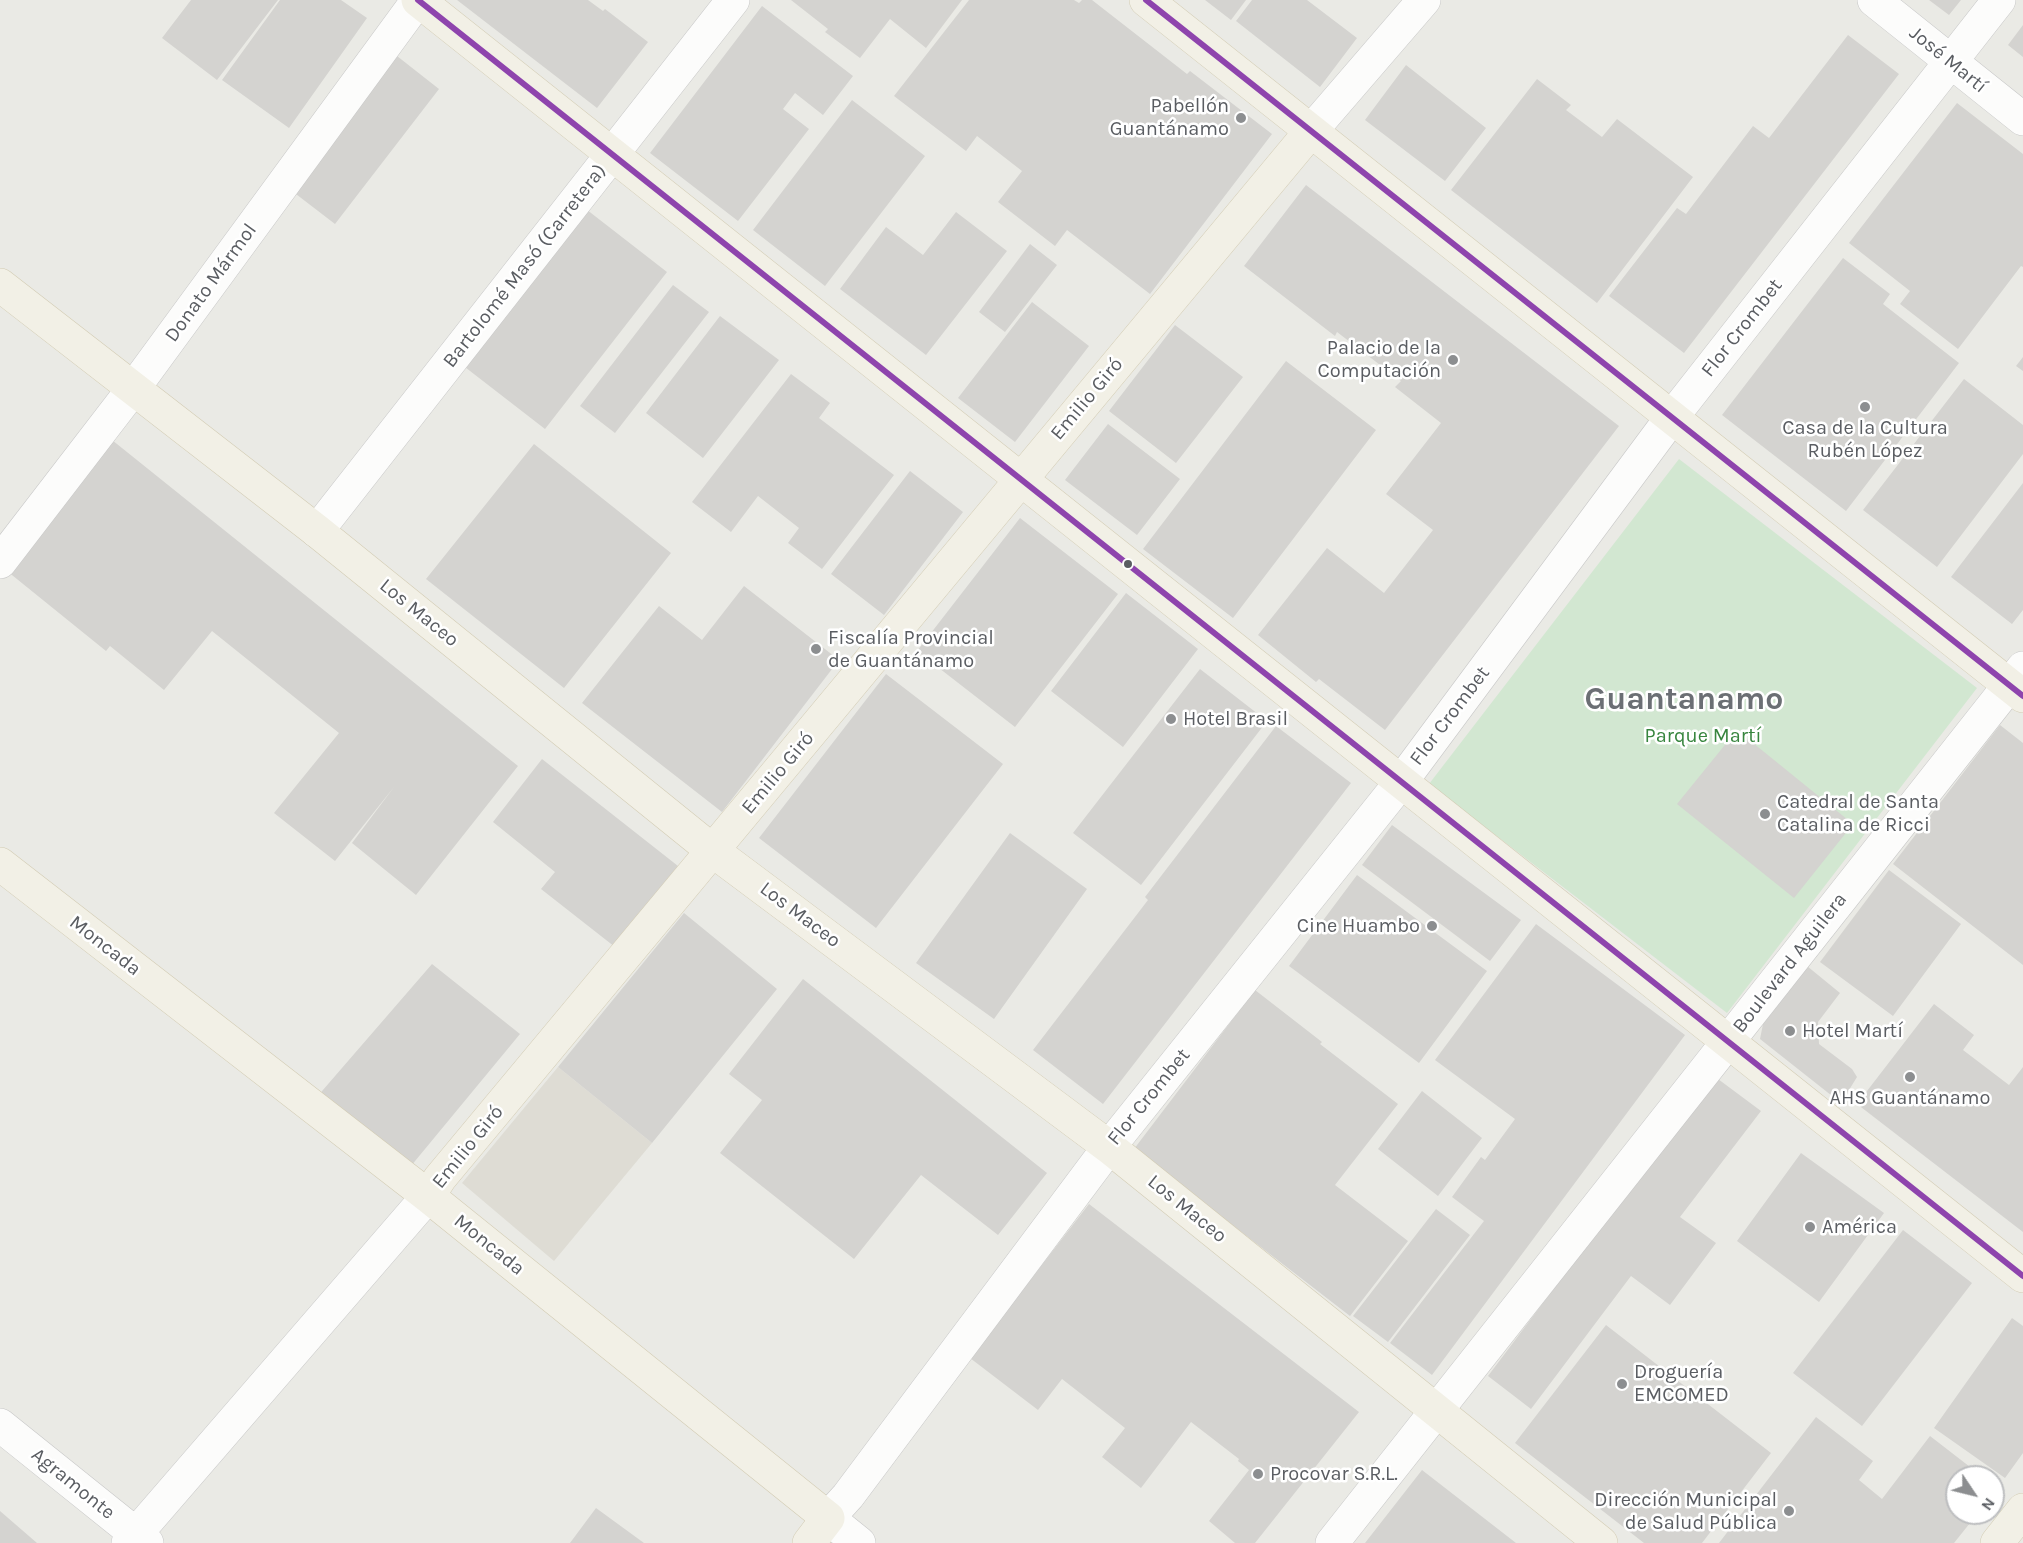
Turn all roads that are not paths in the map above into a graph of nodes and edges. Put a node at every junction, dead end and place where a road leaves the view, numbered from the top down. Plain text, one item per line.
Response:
1 (418, 0) edge
2 (733, 0) edge
3 (1146, 0) edge
4 (1424, 0) edge
5 (1874, 0) edge
6 (1999, 0) edge
7 (1951, 63) junction
8 (2023, 119) edge
9 (1311, 131) junction
10 (612, 155) junction
11 (0, 285) edge
12 (133, 388) junction
13 (1672, 417) junction
14 (1020, 479) junction
15 (316, 531) junction
16 (0, 562) edge
17 (2019, 683) edge
18 (1401, 782) junction
19 (713, 851) junction
20 (0, 864) edge
21 (1728, 1041) junction
22 (1109, 1147) junction
23 (428, 1196) junction
24 (2023, 1276) edge
25 (1436, 1410) junction
26 (0, 1425) edge
27 (2023, 1510) edge
28 (819, 1531) edge
29 (137, 1540) edge
30 (859, 1543) edge
31 (1332, 1543) edge
32 (1601, 1543) edge
33 (1997, 1543) edge

1 - 10 main road
1 - 12 street, Donato Mármol
2 - 10 street, Bartolomé Masó (Carretera)
3 - 9 main road
4 - 9 street, Emilio Giró
5 - 7 street, José Martí
6 - 7 street, Flor Crombet
7 - 8 street, José Martí
7 - 13 street, Flor Crombet
9 - 13 main road
9 - 14 main road, Emilio Giró
10 - 14 main road
10 - 15 street, Bartolomé Masó (Carretera)
11 - 12 main road, Los Maceo
12 - 15 main road, Los Maceo
12 - 16 street, Donato Mármol
13 - 17 main road
13 - 18 street, Flor Crombet
14 - 18 main road
14 - 19 main road, Emilio Giró
15 - 19 main road, Los Maceo
17 - 21 street, Boulevard Aguilera
18 - 21 main road
18 - 22 street, Flor Crombet
19 - 22 main road, Los Maceo
19 - 23 main road, Emilio Giró
20 - 23 main road, Moncada
21 - 24 main road
21 - 25 street, Boulevard Aguilera
22 - 25 main road, Los Maceo
22 - 28 street, Flor Crombet
23 - 28 main road, Moncada
23 - 29 street, Emilio Giró
25 - 31 street, Boulevard Aguilera
25 - 32 main road, Los Maceo
26 - 29 street, Agramonte
27 - 33 main road
28 - 30 street, Moncada

